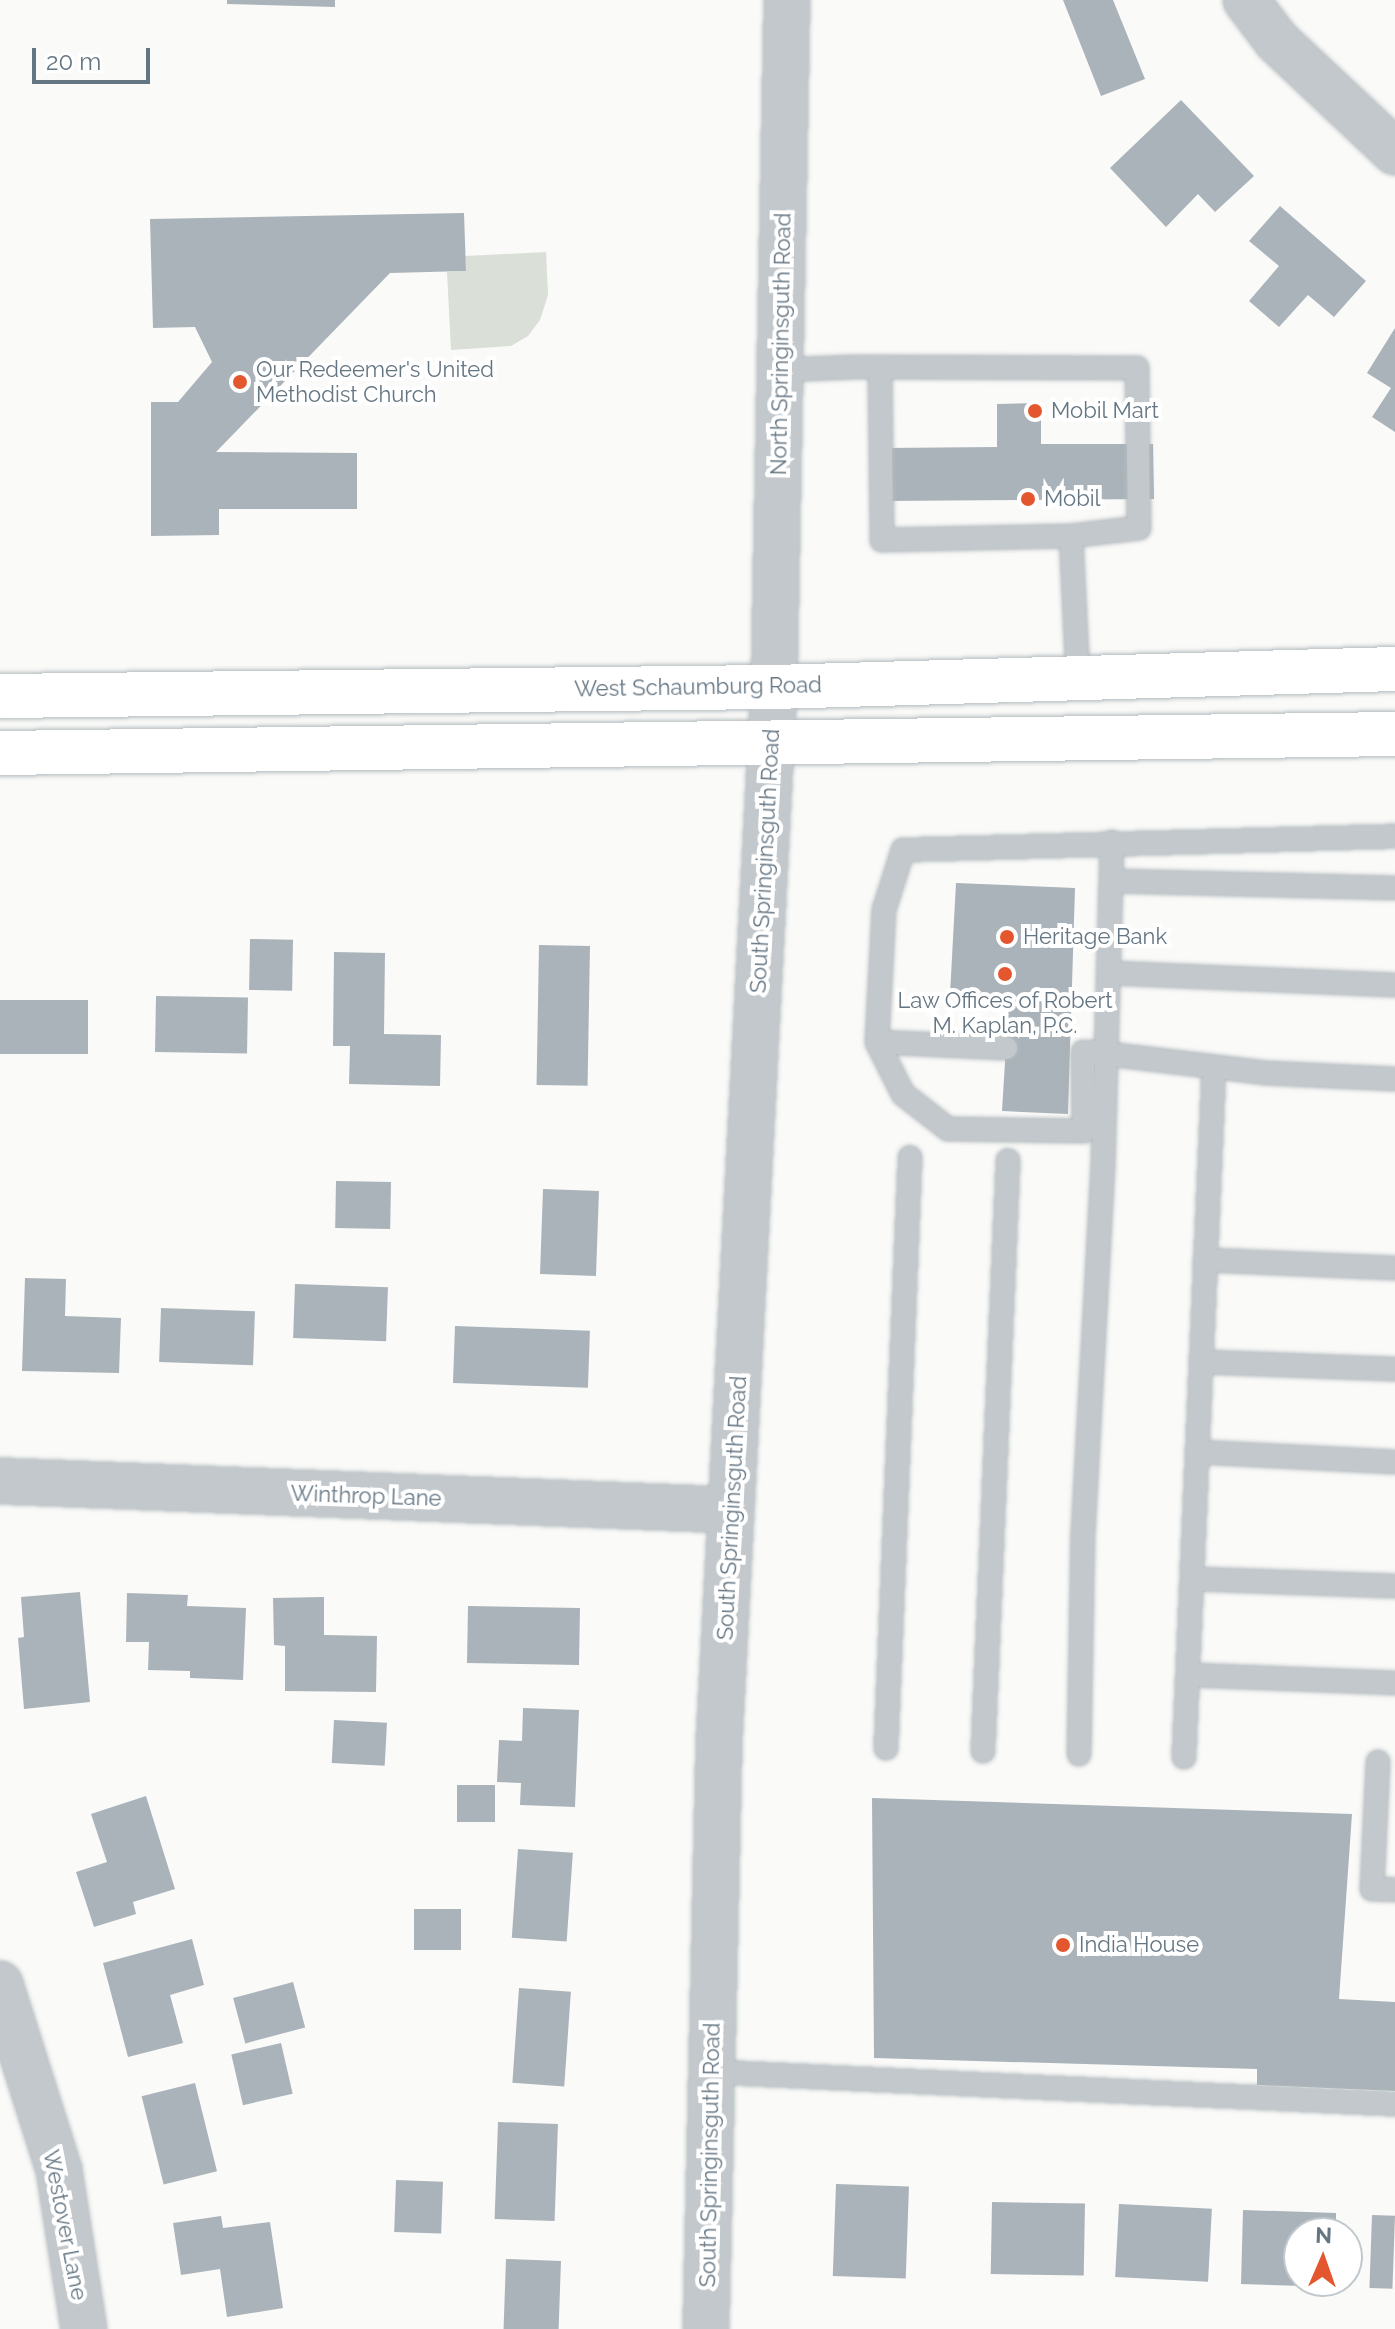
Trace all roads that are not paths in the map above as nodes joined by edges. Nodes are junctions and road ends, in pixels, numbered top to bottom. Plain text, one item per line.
1 (787, 0) edge
2 (1246, 0) edge
3 (1395, 152) edge
4 (880, 367) junction
5 (780, 370) junction
6 (1071, 536) junction
7 (1395, 669) edge
8 (1078, 677) junction
9 (774, 687) junction
10 (0, 696) edge
11 (1395, 734) edge
12 (771, 744) junction
13 (0, 753) edge
14 (1395, 836) edge
15 (1112, 842) junction
16 (1112, 881) junction
17 (1395, 888) edge
18 (1109, 973) junction
19 (1395, 985) edge
20 (877, 1042) junction
21 (1006, 1048) dead end
22 (1086, 1051) junction
23 (1214, 1067) junction
24 (1395, 1079) edge
25 (910, 1157) dead end
26 (1008, 1161) dead end
27 (1205, 1260) junction
28 (1395, 1268) edge
29 (1201, 1362) junction
30 (1395, 1369) edge
31 (1198, 1452) junction
32 (1395, 1462) edge
33 (0, 1481) edge
34 (731, 1510) junction
35 (1193, 1579) junction
36 (1395, 1586) edge
37 (1188, 1675) junction
38 (1395, 1683) edge
39 (886, 1748) dead end
40 (983, 1751) dead end
41 (1079, 1754) dead end
42 (1184, 1757) dead end
43 (1378, 1762) dead end
44 (1395, 1890) edge
45 (0, 1984) edge
46 (712, 2072) junction
47 (1395, 2104) edge
48 (84, 2329) edge
49 (706, 2329) edge

1 - 5 street, North Springinsguth Road
2 - 3 street
4 - 5 lane
4 - 6 lane
4 - 6 lane
5 - 9 street, North Springinsguth Road
6 - 8 lane
7 - 8 main road, West Schaumburg Road
8 - 9 main road, West Schaumburg Road
9 - 10 main road, West Schaumburg Road
9 - 12 street, South Springinsguth Road
11 - 12 main road
12 - 13 main road
12 - 34 street, South Springinsguth Road
14 - 15 lane
15 - 16 lane
15 - 20 lane
16 - 17 lane
16 - 18 lane
18 - 19 lane
18 - 22 lane
20 - 21 lane
20 - 22 lane
22 - 23 lane
22 - 41 lane
23 - 24 lane
23 - 27 lane
25 - 39 lane
26 - 40 lane
27 - 28 lane
27 - 29 lane
29 - 30 lane
29 - 31 lane
31 - 32 lane
31 - 35 lane
33 - 34 street, Winthrop Lane
34 - 46 street, South Springinsguth Road
35 - 36 lane
35 - 37 lane
37 - 38 lane
37 - 42 lane
43 - 44 lane
45 - 48 street, Westover Lane
46 - 47 lane
46 - 49 street, South Springinsguth Road

